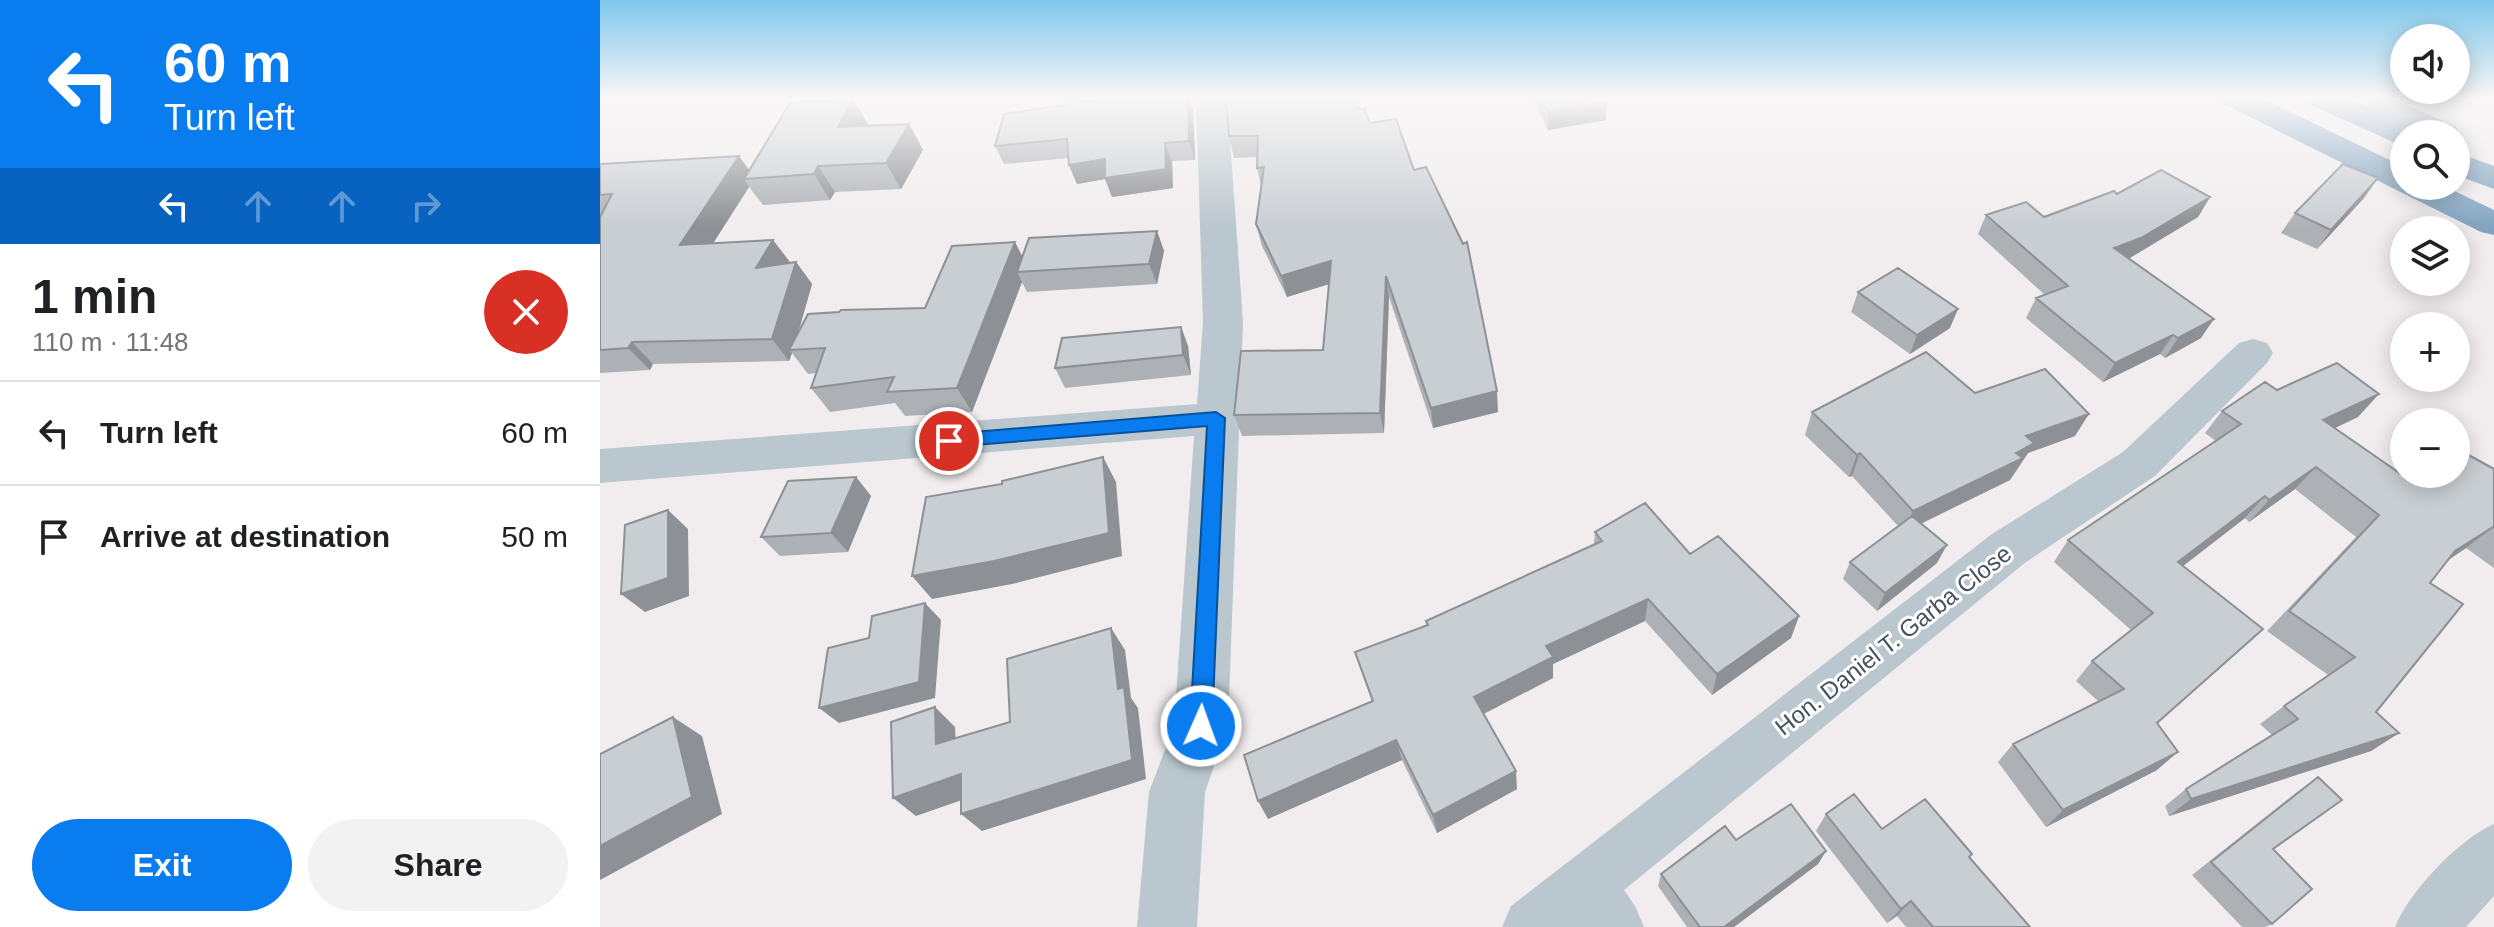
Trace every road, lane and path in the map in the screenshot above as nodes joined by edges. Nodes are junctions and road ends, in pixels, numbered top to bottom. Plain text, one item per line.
1 (1213, 140) edge
2 (2323, 140) edge
3 (2367, 140) edge
4 (2470, 146) edge
5 (2390, 151) edge
6 (2494, 157) edge
7 (2470, 168) edge
8 (2390, 173) edge
9 (2494, 179) edge
10 (2470, 190) edge
11 (2445, 200) edge
12 (2494, 201) edge
13 (2494, 224) edge
14 (2253, 353) dead end
15 (1216, 418) junction
16 (600, 466) edge
17 (2494, 853) edge
18 (1600, 907) edge
19 (1167, 927) edge
20 (1532, 927) edge
21 (2425, 927) edge

1 - 15 street
2 - 8 highway
3 - 5 highway
4 - 6 highway
7 - 9 highway
10 - 12 highway
11 - 13 highway
14 - 18 street, Hon. Daniel T. Garba Close
15 - 16 street
15 - 19 street
17 - 21 street
18 - 20 street, Hon. Daniel T. Garba Close

